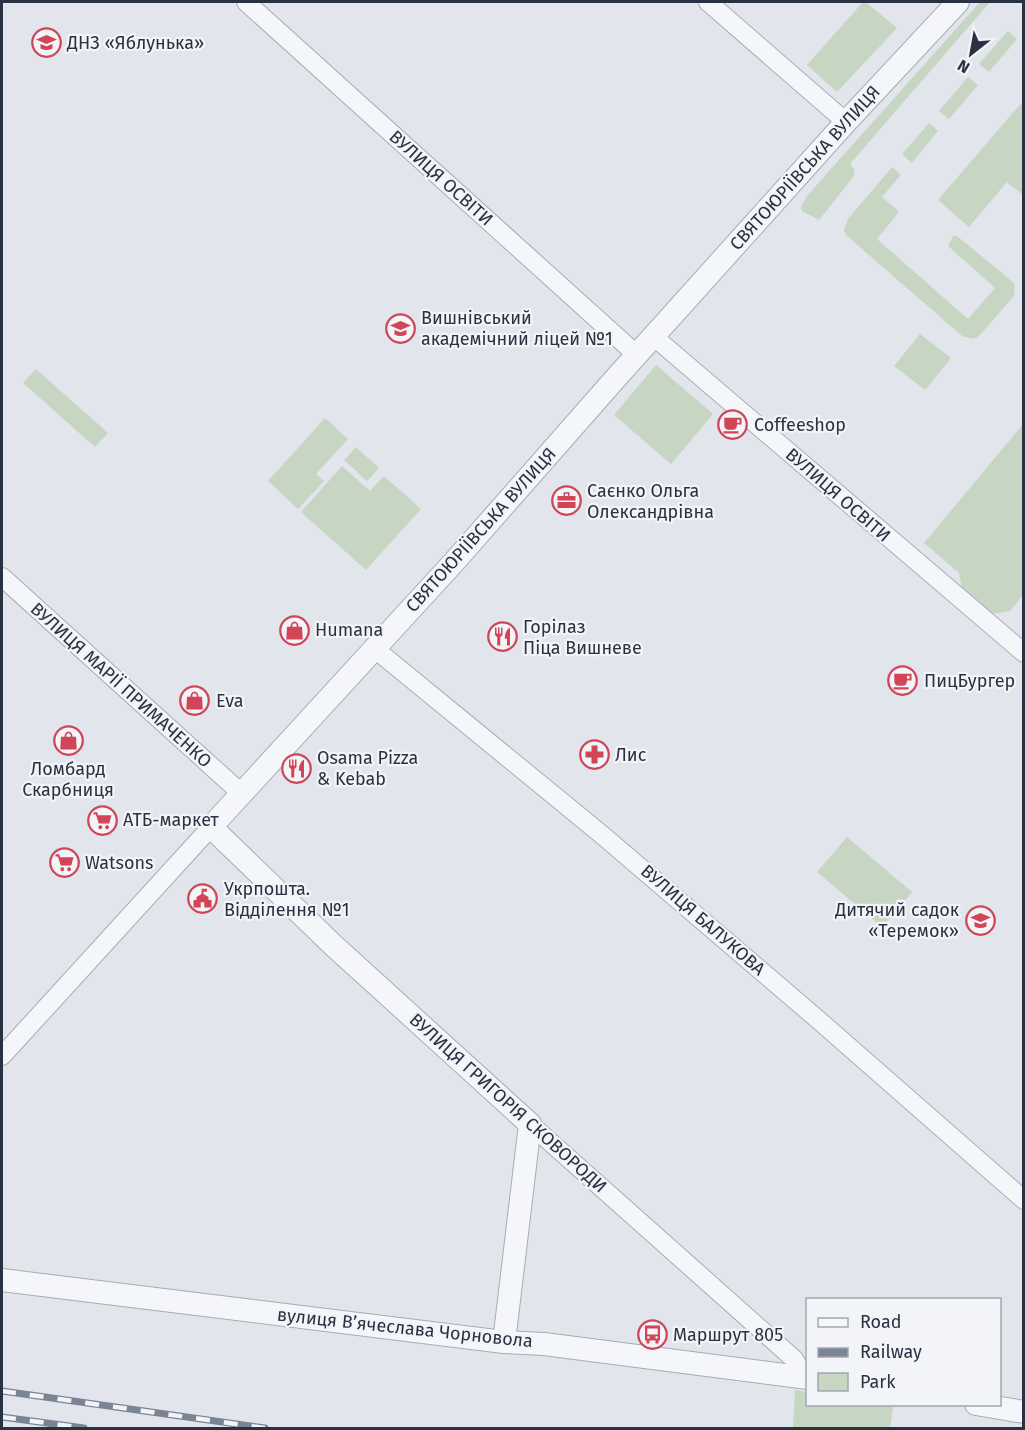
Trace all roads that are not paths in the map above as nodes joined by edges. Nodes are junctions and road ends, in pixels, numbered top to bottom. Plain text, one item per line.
1 (246, 2) edge
2 (708, 2) edge
3 (958, 2) edge
4 (846, 122) junction
5 (653, 336) junction
6 (637, 355) junction
7 (2, 577) edge
8 (375, 649) junction
9 (1023, 653) edge
10 (241, 793) junction
11 (211, 827) junction
12 (2, 1053) edge
13 (530, 1124) junction
14 (1023, 1200) edge
15 (2, 1280) edge
16 (504, 1342) junction
17 (806, 1378) edge
18 (988, 1406) edge
19 (1023, 1412) edge

1 - 6 street, ВУЛИЦЯ ОСВІТИ
2 - 4 street
3 - 4 street, СВЯТОЮРІЇВСЬКА ВУЛИЦЯ
4 - 5 street, СВЯТОЮРІЇВСЬКА ВУЛИЦЯ
5 - 6 street, СВЯТОЮРІЇВСЬКА ВУЛИЦЯ
5 - 9 street, ВУЛИЦЯ ОСВІТИ
6 - 8 street, СВЯТОЮРІЇВСЬКА ВУЛИЦЯ
7 - 10 street, ВУЛИЦЯ МАРІЇ ПРИМАЧЕНКО
8 - 10 street, СВЯТОЮРІЇВСЬКА ВУЛИЦЯ
8 - 14 street, ВУЛИЦЯ БАЛУКОВА
10 - 11 street, СВЯТОЮРІЇВСЬКА ВУЛИЦЯ
11 - 12 street, СВЯТОЮРІЇВСЬКА ВУЛИЦЯ
11 - 13 street, ВУЛИЦЯ ГРИГОРІЯ СКОВОРОДИ
13 - 16 street
13 - 17 street, ВУЛИЦЯ ГРИГОРІЯ СКОВОРОДИ
15 - 16 street, вулиця Вʼячеслава Чорновола
16 - 17 street, вулиця Вʼячеслава Чорновола
18 - 19 street

